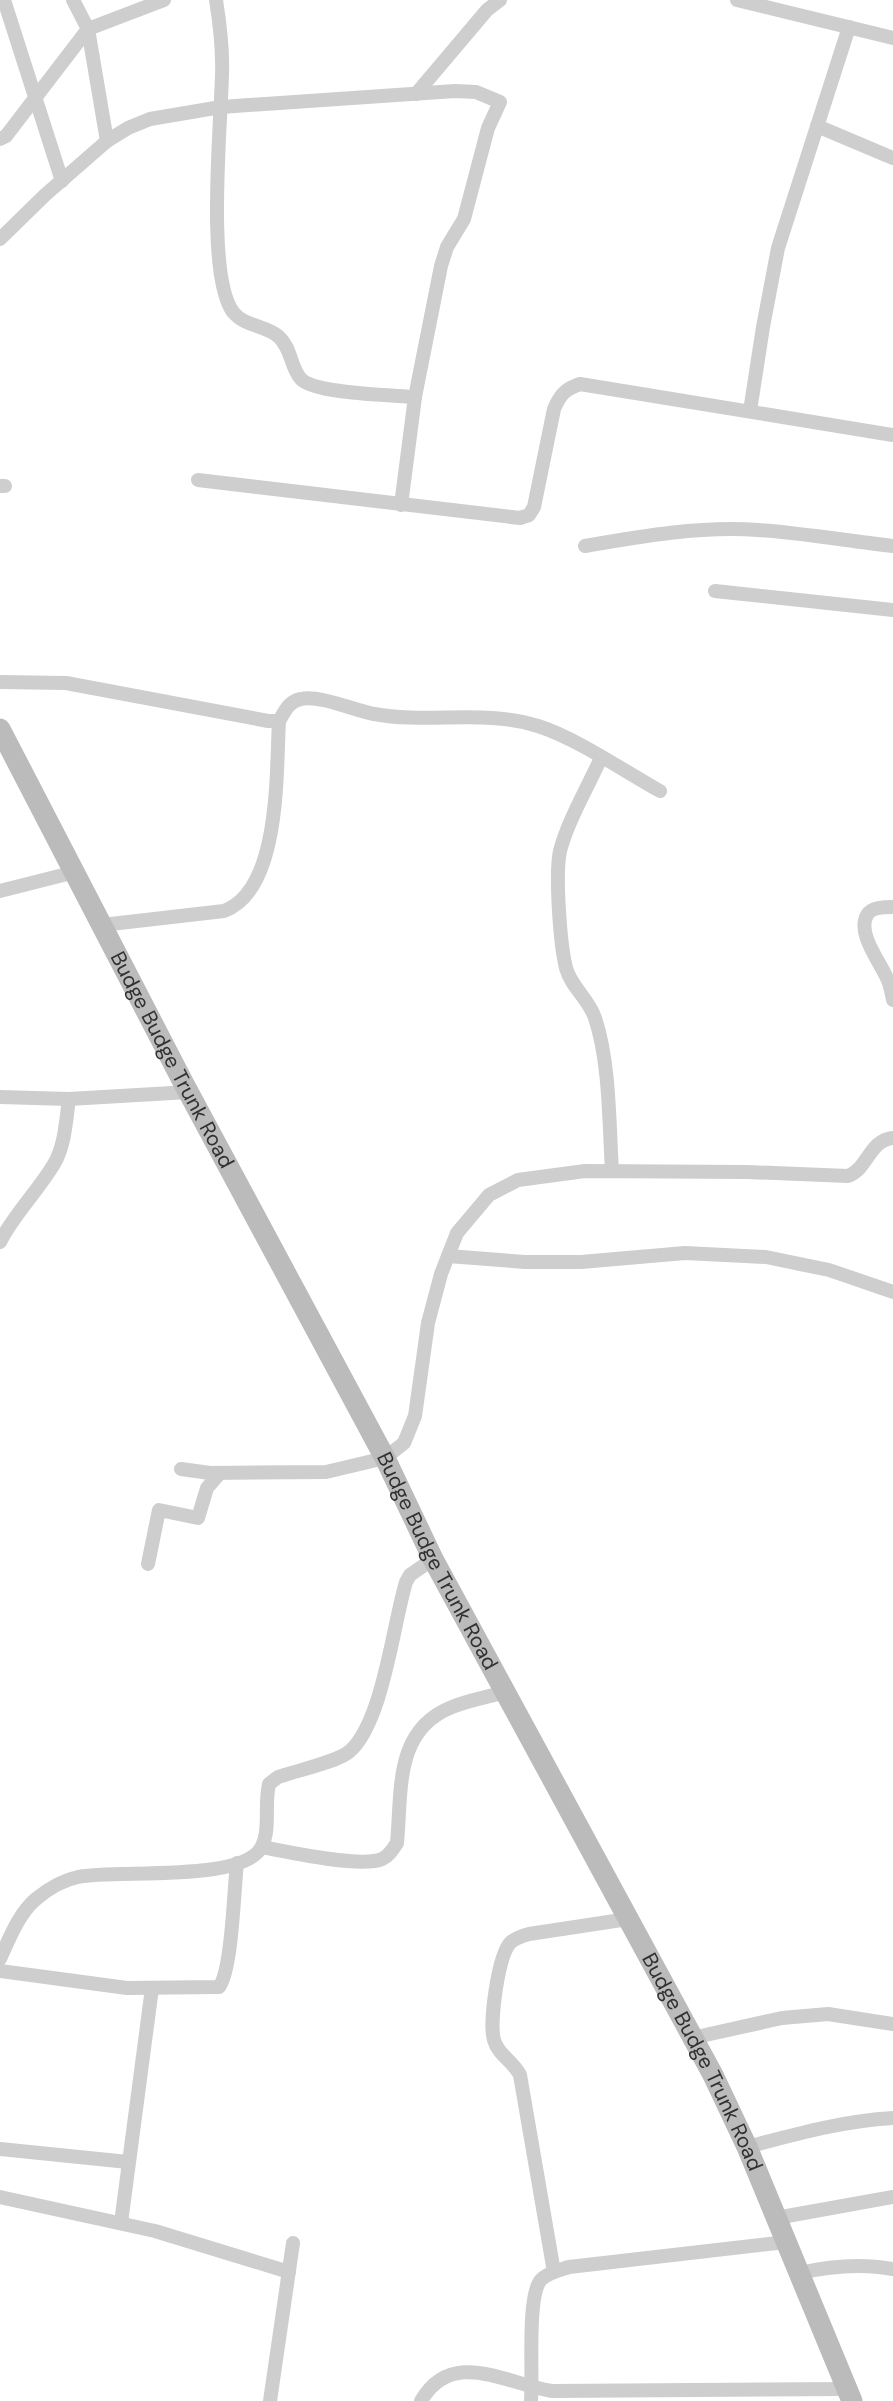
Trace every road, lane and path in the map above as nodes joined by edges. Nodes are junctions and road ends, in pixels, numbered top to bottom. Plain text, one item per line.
1 (4, 0) edge
2 (73, 0) edge
3 (164, 0) edge
4 (216, 0) edge
5 (500, 0) edge
6 (737, 0) edge
7 (849, 27) junction
8 (88, 29) junction
9 (893, 38) edge
10 (416, 94) junction
11 (35, 97) junction
12 (221, 107) junction
13 (817, 126) junction
14 (0, 139) edge
15 (107, 141) junction
16 (893, 158) edge
17 (62, 181) junction
18 (0, 239) edge
19 (415, 397) junction
20 (750, 411) junction
21 (893, 435) edge
22 (198, 481) dead end
23 (401, 505) junction
24 (585, 546) dead end
25 (893, 547) edge
26 (715, 591) dead end
27 (893, 610) edge
28 (0, 682) edge
29 (279, 721) junction
30 (0, 729) edge
31 (601, 758) junction
32 (660, 791) dead end
33 (75, 872) junction
34 (0, 891) edge
35 (893, 907) edge
36 (102, 925) junction
37 (893, 1000) edge
38 (188, 1092) junction
39 (0, 1097) edge
40 (69, 1099) junction
41 (893, 1138) edge
42 (612, 1171) junction
43 (0, 1242) edge
44 (447, 1256) junction
45 (893, 1292) edge
46 (385, 1458) junction
47 (181, 1469) dead end
48 (220, 1473) junction
49 (433, 1559) junction
50 (148, 1564) dead end
51 (505, 1692) junction
52 (262, 1847) junction
53 (237, 1863) junction
54 (628, 1919) junction
55 (0, 1959) edge
56 (0, 1971) edge
57 (152, 1988) junction
58 (893, 2024) edge
59 (692, 2038) junction
60 (893, 2118) edge
61 (747, 2147) junction
62 (0, 2149) edge
63 (128, 2162) junction
64 (0, 2197) edge
65 (893, 2197) edge
66 (776, 2218) junction
67 (121, 2223) junction
68 (786, 2242) junction
69 (293, 2243) dead end
70 (893, 2269) edge
71 (289, 2272) junction
72 (554, 2272) junction
73 (799, 2273) junction
74 (532, 2394) edge
75 (850, 2395) edge
76 (270, 2401) edge
77 (421, 2401) edge

1 - 11 street
2 - 8 street
3 - 8 street
4 - 12 street
5 - 10 street
6 - 7 street
7 - 9 street
7 - 13 street
8 - 11 street
8 - 15 street
10 - 12 street
10 - 19 street
11 - 14 street
11 - 17 street
12 - 15 street
12 - 19 street
13 - 16 street
13 - 20 street
15 - 17 street
17 - 18 street
19 - 23 street
20 - 21 street
20 - 23 street
22 - 23 street
24 - 25 street
26 - 27 street
28 - 29 street
29 - 31 street
29 - 36 street
30 - 33 main road, Budge Budge Trunk Road
31 - 32 street
31 - 42 street
33 - 34 street
33 - 36 main road, Budge Budge Trunk Road
35 - 37 street
36 - 38 main road, Budge Budge Trunk Road
38 - 40 street
38 - 46 main road, Budge Budge Trunk Road
39 - 40 street
40 - 43 street
41 - 42 street
42 - 44 street
44 - 45 street
44 - 46 street
46 - 48 street
46 - 49 main road, Budge Budge Trunk Road
47 - 48 street
48 - 50 street
49 - 51 main road, Budge Budge Trunk Road
49 - 52 street
51 - 52 street
51 - 54 main road, Budge Budge Trunk Road
52 - 53 street
53 - 55 street
53 - 57 street
54 - 59 main road, Budge Budge Trunk Road
54 - 72 street
56 - 57 street
57 - 63 street
58 - 59 street
59 - 61 main road, Budge Budge Trunk Road
60 - 61 street
61 - 66 main road, Budge Budge Trunk Road
62 - 63 street
63 - 67 street
64 - 67 street
65 - 66 street
66 - 68 main road, Budge Budge Trunk Road
67 - 71 street
68 - 72 street
68 - 73 main road, Budge Budge Trunk Road
69 - 71 street
70 - 73 street
71 - 76 street
72 - 74 street
73 - 75 main road, Budge Budge Trunk Road
74 - 75 street
74 - 77 street

